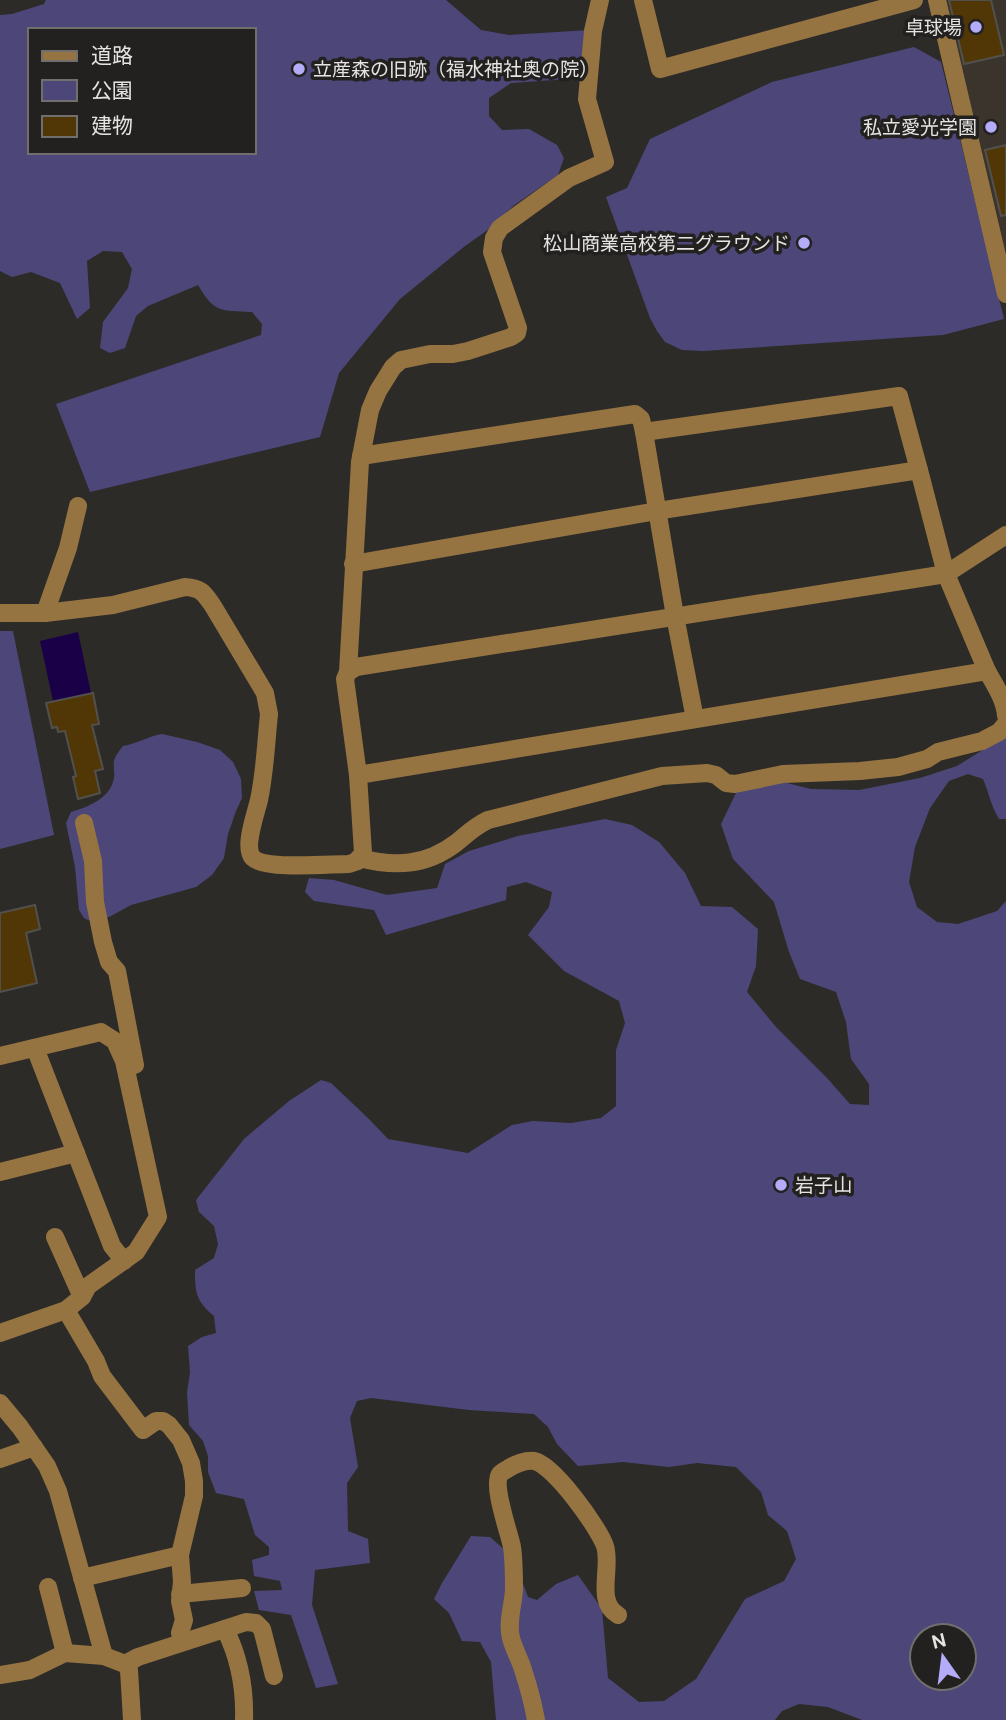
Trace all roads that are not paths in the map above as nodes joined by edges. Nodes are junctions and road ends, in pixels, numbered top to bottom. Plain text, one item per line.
1 (600, 0) edge
2 (643, 0) edge
3 (914, 0) edge
4 (937, 0) edge
5 (1006, 294) edge
6 (644, 432) junction
7 (361, 456) junction
8 (919, 470) junction
9 (78, 506) dead end
10 (657, 511) junction
11 (1006, 535) edge
12 (353, 564) junction
13 (946, 574) junction
14 (45, 612) junction
15 (0, 613) edge
16 (675, 616) junction
17 (987, 671) junction
18 (348, 672) junction
19 (1006, 716) edge
20 (695, 719) junction
21 (1006, 724) edge
22 (358, 775) junction
23 (84, 823) dead end
24 (359, 858) junction
25 (34, 1048) junction
26 (0, 1056) edge
27 (131, 1094) junction
28 (76, 1153) junction
29 (0, 1172) edge
30 (55, 1237) dead end
31 (124, 1261) junction
32 (82, 1297) junction
33 (66, 1310) junction
34 (0, 1333) edge
35 (0, 1403) edge
36 (34, 1447) junction
37 (0, 1459) edge
38 (180, 1555) junction
39 (82, 1578) junction
40 (47, 1587) dead end
41 (242, 1588) dead end
42 (180, 1594) junction
43 (618, 1615) dead end
44 (225, 1629) junction
45 (182, 1642) junction
46 (65, 1653) junction
47 (104, 1656) junction
48 (125, 1664) junction
49 (0, 1675) edge
50 (274, 1676) dead end
51 (132, 1720) edge
52 (244, 1720) edge
53 (536, 1720) edge

1 - 7 street
2 - 3 street
4 - 5 street
6 - 7 street
6 - 8 street
6 - 10 street
7 - 12 street
8 - 10 street
8 - 13 street
9 - 14 street
10 - 12 street
10 - 16 street
11 - 13 street
12 - 18 street
13 - 16 street
13 - 17 street
14 - 15 street
14 - 24 street
16 - 18 street
16 - 20 street
17 - 19 street
17 - 20 street
18 - 22 street
20 - 22 street
21 - 24 street
22 - 24 street
23 - 27 street
25 - 26 street
25 - 27 street
25 - 28 street
27 - 31 street
28 - 29 street
28 - 31 street
30 - 32 street
31 - 32 street
32 - 33 street
33 - 34 street
33 - 38 street
35 - 36 street
36 - 37 street
36 - 39 street
38 - 39 street
38 - 42 street
39 - 47 street
40 - 46 street
41 - 42 street
42 - 45 street
43 - 53 street
44 - 45 street
44 - 50 street
44 - 52 street
45 - 48 street
46 - 47 street
46 - 49 street
47 - 48 street
48 - 51 street

